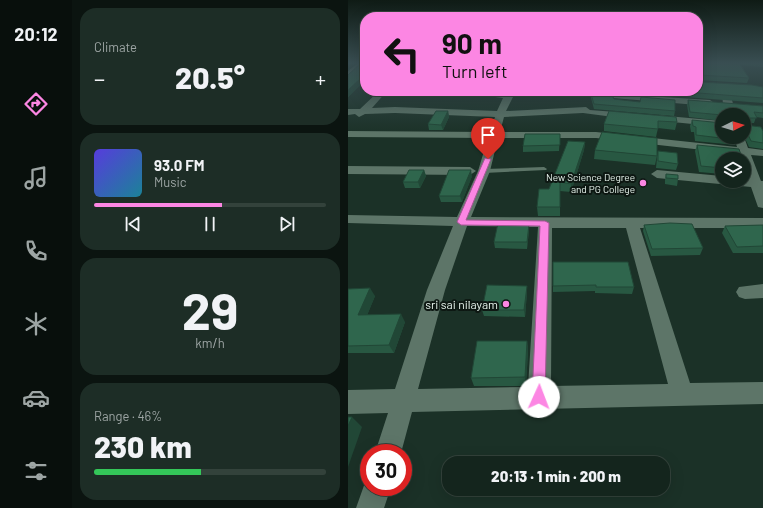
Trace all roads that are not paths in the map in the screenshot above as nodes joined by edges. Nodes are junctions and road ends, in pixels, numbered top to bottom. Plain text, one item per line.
1 (725, 87) edge
2 (379, 96) edge
3 (509, 96) edge
4 (588, 96) edge
5 (635, 96) edge
6 (730, 104) junction
7 (730, 108) edge
8 (586, 111) junction
9 (348, 112) edge
10 (362, 112) junction
11 (500, 114) junction
12 (353, 121) dead end
13 (715, 123) edge
14 (348, 134) edge
15 (596, 135) junction
16 (495, 136) junction
17 (742, 144) edge
18 (744, 151) junction
19 (763, 153) edge
20 (544, 169) dead end
21 (348, 170) edge
22 (484, 171) junction
23 (657, 174) dead end
24 (715, 179) edge
25 (759, 184) edge
26 (763, 204) edge
27 (348, 219) edge
28 (461, 222) junction
29 (545, 223) junction
30 (763, 223) edge
31 (632, 224) junction
32 (763, 291) edge
33 (745, 292) dead end
34 (682, 394) junction
35 (763, 394) edge
36 (539, 397) junction
37 (405, 400) junction
38 (348, 402) edge
39 (391, 444) edge
40 (374, 496) edge
41 (370, 508) edge

1 - 6 street
2 - 10 street
3 - 11 street
4 - 8 street
5 - 6 street
6 - 7 street
8 - 11 street
8 - 13 street
8 - 15 street
9 - 10 street
10 - 11 street
10 - 12 street
11 - 16 street
14 - 16 street
15 - 16 street
15 - 18 street
16 - 22 street
17 - 18 street
18 - 19 street
18 - 25 street
20 - 22 lane
21 - 22 street
22 - 28 street
23 - 24 street
25 - 26 street
27 - 28 street
28 - 29 street
28 - 37 street
29 - 31 street
29 - 36 street
30 - 31 street
31 - 34 street
32 - 33 street
34 - 35 street
34 - 36 street
36 - 37 street
37 - 38 street
37 - 39 street
40 - 41 street

